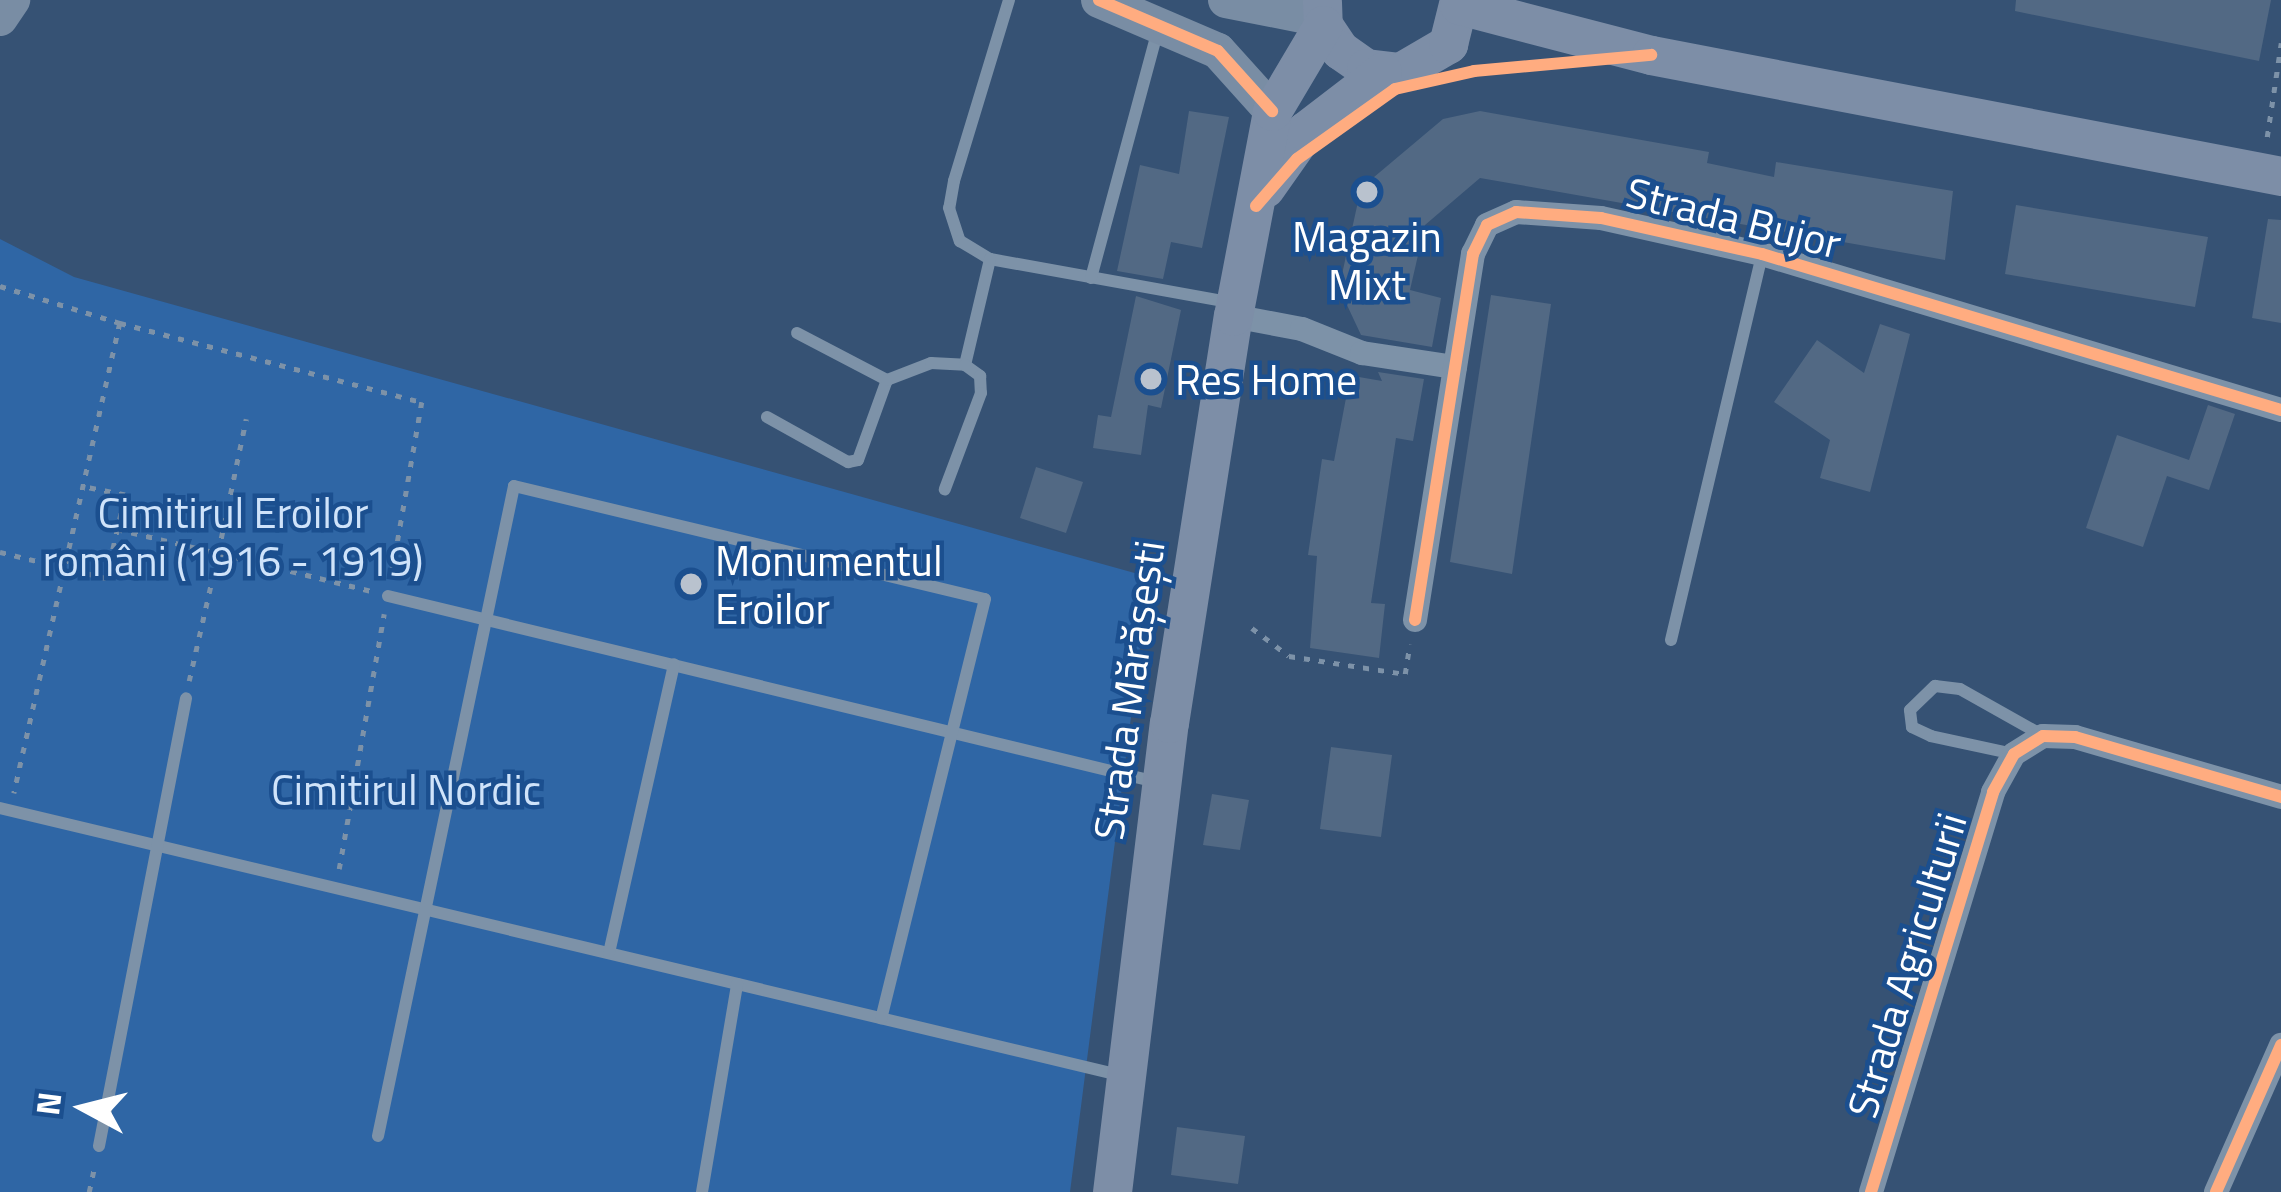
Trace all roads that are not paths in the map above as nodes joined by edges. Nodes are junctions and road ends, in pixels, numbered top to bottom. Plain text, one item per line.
1 (12, 0) edge
2 (1009, 0) edge
3 (1100, 0) edge
4 (1226, 0) edge
5 (1459, 3) edge
6 (1322, 15) edge
7 (0, 18) edge
8 (1160, 24) junction
9 (1382, 72) junction
10 (1272, 111) junction
11 (2271, 174) edge
12 (1256, 203) junction
13 (1762, 254) junction
14 (990, 260) junction
15 (1091, 278) junction
16 (1234, 310) junction
17 (797, 333) dead end
18 (964, 365) junction
19 (1455, 368) junction
20 (887, 380) junction
21 (2281, 410) edge
22 (767, 417) dead end
23 (945, 489) dead end
24 (388, 596) road end
25 (488, 617) junction
26 (1414, 620) road end
27 (1671, 640) dead end
28 (674, 664) junction
29 (186, 698) road end
30 (952, 733) junction
31 (2043, 736) junction
32 (2014, 754) junction
33 (1162, 783) junction
34 (2281, 797) edge
35 (5, 809) edge
36 (157, 845) junction
37 (428, 910) junction
38 (609, 953) junction
39 (737, 984) junction
40 (880, 1018) junction
41 (2281, 1045) edge
42 (1124, 1076) junction
43 (378, 1136) dead end
44 (99, 1146) road end
45 (702, 1192) edge
46 (1112, 1192) edge
47 (1871, 1192) edge
48 (2216, 1192) edge

1 - 7 street
2 - 14 lane
3 - 8 street
4 - 6 street
5 - 9 main road, Strada Mărășești
5 - 11 main road
6 - 9 main road
6 - 10 main road, Strada Mărășești
8 - 10 street
8 - 15 lane
9 - 12 main road, Strada Mărășești
10 - 12 main road, Strada Mărășești
12 - 16 main road, Strada Mărășești
13 - 19 street, Strada Bujor
13 - 21 street, Strada Bujor
13 - 27 lane
14 - 15 lane
14 - 18 lane
15 - 16 lane
16 - 19 street
16 - 33 main road, Strada Mărășești
17 - 20 lane
18 - 20 lane
18 - 23 lane
19 - 26 street, Strada Bujor
20 - 22 lane
24 - 25 lane
25 - 28 lane
25 - 30 lane
25 - 37 lane
28 - 30 lane
28 - 38 lane
29 - 36 lane
30 - 33 lane
30 - 40 lane
31 - 32 street
31 - 32 lane
31 - 34 street
32 - 47 street, Strada Agriculturii
33 - 42 main road, Strada Mărășești
35 - 36 lane
36 - 37 lane
36 - 44 lane
37 - 38 lane
37 - 43 lane
38 - 39 lane
39 - 40 lane
39 - 45 lane
40 - 42 lane
41 - 48 street
42 - 46 main road, Strada Mărășești

